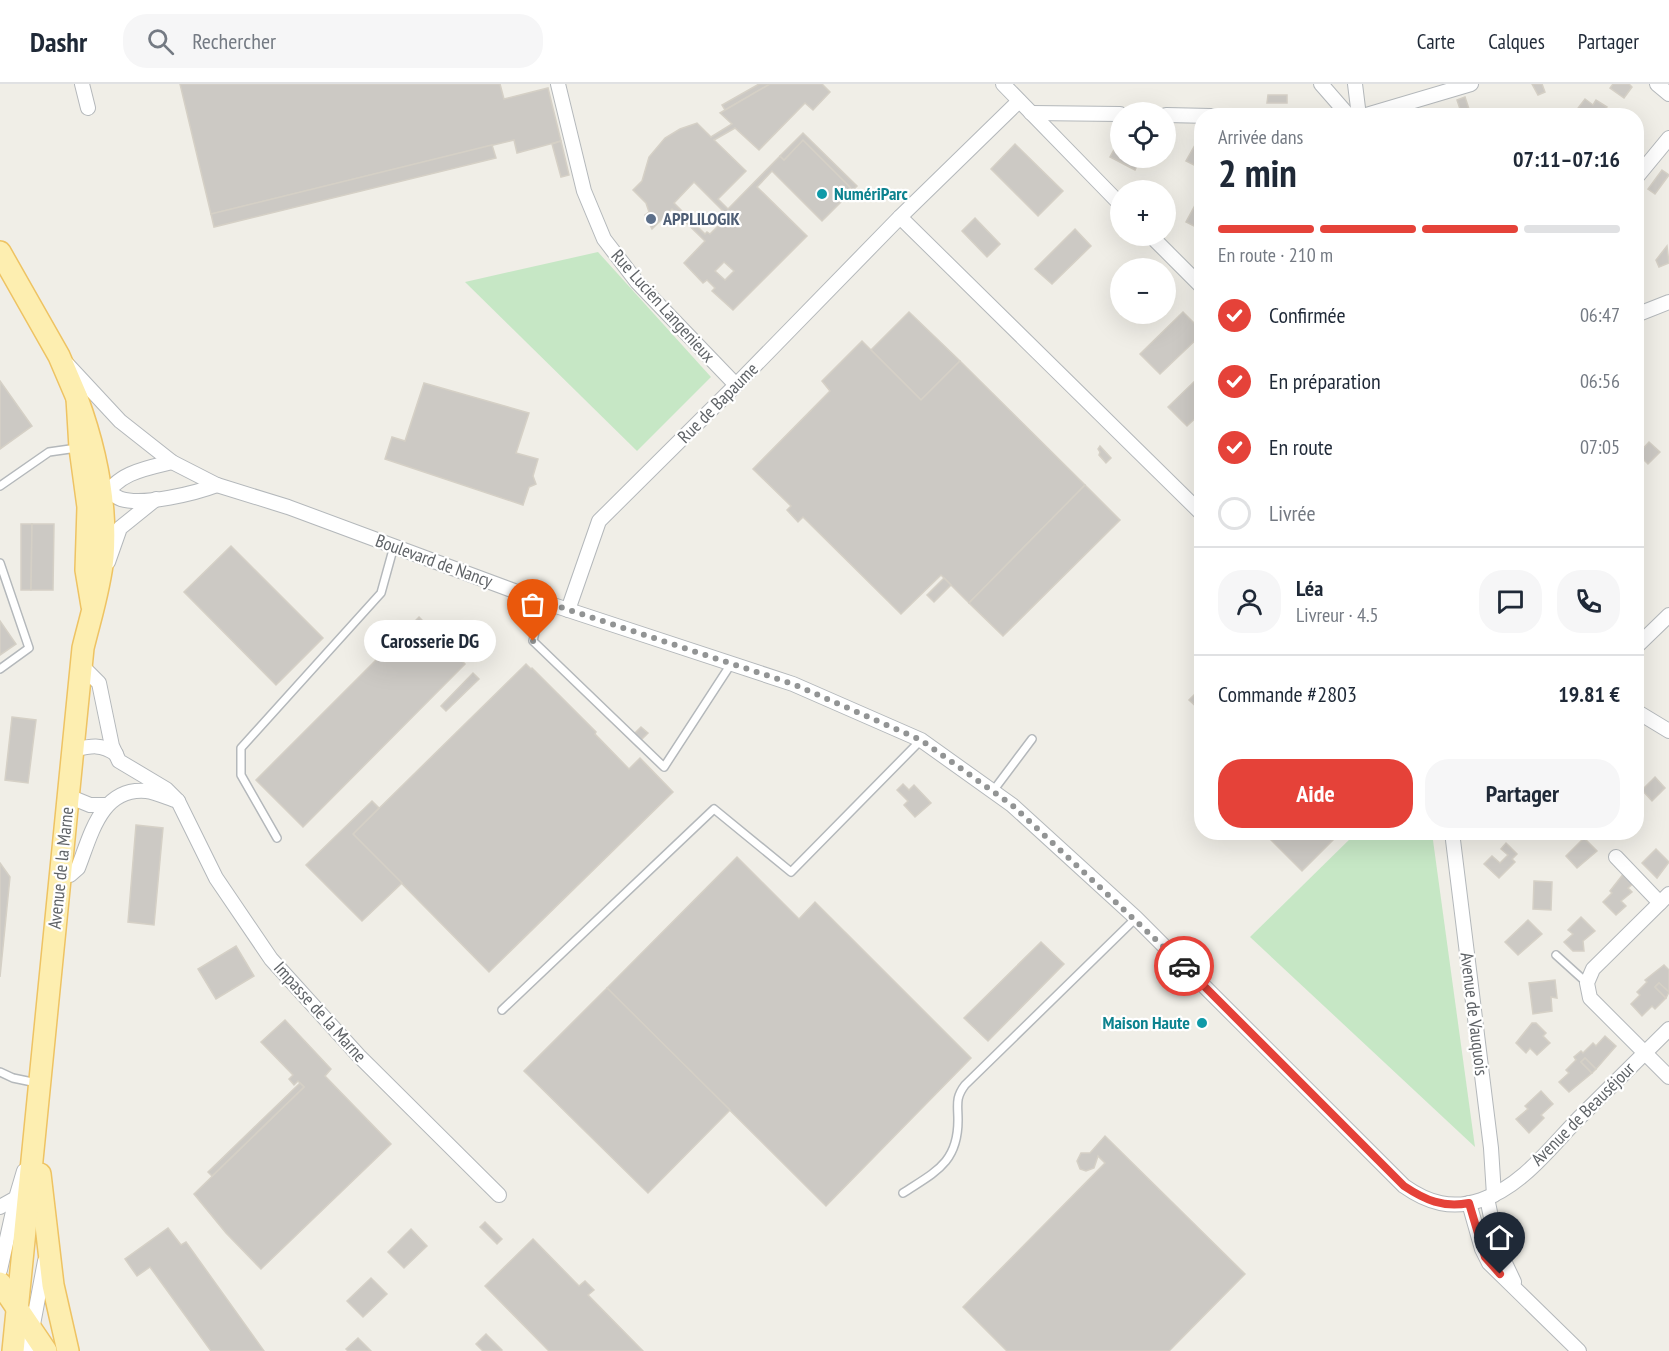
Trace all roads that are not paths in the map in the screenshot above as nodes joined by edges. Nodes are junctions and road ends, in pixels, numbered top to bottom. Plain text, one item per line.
1 (82, 84) edge
2 (558, 84) edge
3 (1003, 84) edge
4 (1321, 84) edge
5 (1355, 84) edge
6 (1471, 84) edge
7 (1657, 84) edge
8 (1669, 94) edge
9 (1019, 101) junction
10 (88, 108) dead end
11 (1342, 108) edge
12 (1360, 108) edge
13 (1388, 108) edge
14 (1031, 113) junction
15 (1110, 114) edge
16 (1176, 115) edge
17 (1194, 116) edge
18 (1669, 138) edge
19 (1644, 168) edge
20 (1110, 194) edge
21 (900, 217) junction
22 (1161, 246) edge
23 (0, 252) edge
24 (1194, 279) edge
25 (1669, 302) edge
26 (1644, 312) edge
27 (59, 356) junction
28 (736, 385) junction
29 (77, 398) junction
30 (80, 448) junction
31 (172, 462) junction
32 (217, 485) junction
33 (0, 486) edge
34 (98, 487) junction
35 (156, 499) junction
36 (1194, 506) edge
37 (87, 534) junction
38 (394, 546) junction
39 (0, 563) edge
40 (551, 604) junction
41 (93, 606) junction
42 (568, 610) junction
43 (1669, 615) edge
44 (1644, 639) edge
45 (730, 664) junction
46 (81, 665) junction
47 (0, 669) edge
48 (1644, 716) edge
49 (1669, 731) edge
50 (1032, 739) dead end
51 (921, 740) junction
52 (73, 750) junction
53 (116, 754) junction
54 (993, 791) junction
55 (68, 796) junction
56 (178, 801) junction
57 (105, 805) junction
58 (277, 838) dead end
59 (1453, 840) edge
60 (1616, 857) dead end
61 (60, 875) junction
62 (1664, 898) edge
63 (1136, 918) junction
64 (1556, 955) dead end
65 (1587, 983) junction
66 (502, 1010) dead end
67 (1669, 1029) edge
68 (1644, 1053) junction
69 (0, 1072) edge
70 (1669, 1077) edge
71 (40, 1083) junction
72 (35, 1131) junction
73 (903, 1193) dead end
74 (499, 1195) dead end
75 (1490, 1197) junction
76 (16, 1198) junction
77 (1469, 1203) junction
78 (0, 1207) edge
79 (48, 1247) junction
80 (0, 1270) edge
81 (0, 1283) edge
82 (1520, 1292) junction
83 (17, 1307) junction
84 (0, 1337) edge
85 (30, 1341) edge
86 (11, 1351) edge
87 (46, 1351) edge
88 (68, 1351) edge
89 (1579, 1351) edge

1 - 10 street
2 - 28 street, Rue Lucien Langenieux
3 - 9 street
4 - 11 street
5 - 12 street
6 - 13 street
7 - 8 street
9 - 14 street
9 - 21 street, Rue de Bapaume
14 - 15 street
14 - 20 street
16 - 17 street
18 - 19 street
21 - 28 street, Rue de Bapaume
21 - 36 street
22 - 24 street
23 - 27 main road, Avenue de la Marne
25 - 26 street
27 - 29 main road, Avenue de la Marne
27 - 31 street, Boulevard de Nancy
28 - 42 street, Rue de Bapaume
29 - 30 main road, Avenue de la Marne
29 - 34 main road, Avenue de la Marne
30 - 33 lane
30 - 34 main road, Avenue de la Marne
31 - 32 street, Boulevard de Nancy
31 - 34 street
32 - 35 street
32 - 38 street, Boulevard de Nancy
34 - 35 street
34 - 37 street
34 - 37 main road, Avenue de la Marne
34 - 41 main road, Avenue de la Marne
35 - 41 street
37 - 41 main road, Avenue de la Marne
38 - 40 street, Boulevard de Nancy
38 - 58 lane
39 - 47 lane
40 - 42 street, Boulevard de Nancy
40 - 45 lane
41 - 46 main road, Avenue de la Marne
42 - 45 street, Boulevard de Nancy
43 - 44 street
45 - 51 street, Boulevard de Nancy
46 - 52 main road, Avenue de la Marne
46 - 53 street
48 - 49 street
50 - 54 lane
51 - 54 street, Boulevard de Nancy
51 - 66 lane
52 - 53 street, Impasse de la Marne
52 - 55 main road, Avenue de la Marne
53 - 56 street, Impasse de la Marne
54 - 63 street, Boulevard de Nancy
55 - 57 street
55 - 61 main road, Avenue de la Marne
56 - 57 street
56 - 74 street, Impasse de la Marne
57 - 61 street
59 - 75 street, Avenue de Vauquois
60 - 62 street
61 - 71 main road, Avenue de la Marne
62 - 65 street
63 - 73 lane
63 - 77 street, Boulevard de Nancy
64 - 65 lane
65 - 68 street
67 - 68 street, Avenue de Beauséjour
68 - 70 street
68 - 75 street, Avenue de Beauséjour
69 - 71 lane
71 - 72 main road, Avenue de la Marne
72 - 76 street, Avenue de la Marne
72 - 79 main road
72 - 83 main road, Avenue de la Marne
75 - 77 street, Boulevard de Nancy
75 - 82 street, Avenue de Vauquois
76 - 78 street
76 - 80 street, Avenue de la Marne
77 - 82 street
79 - 85 street
79 - 88 main road
81 - 83 main road
82 - 89 street
83 - 85 main road
83 - 86 main road, Avenue de la Marne
84 - 86 main road
85 - 87 main road

